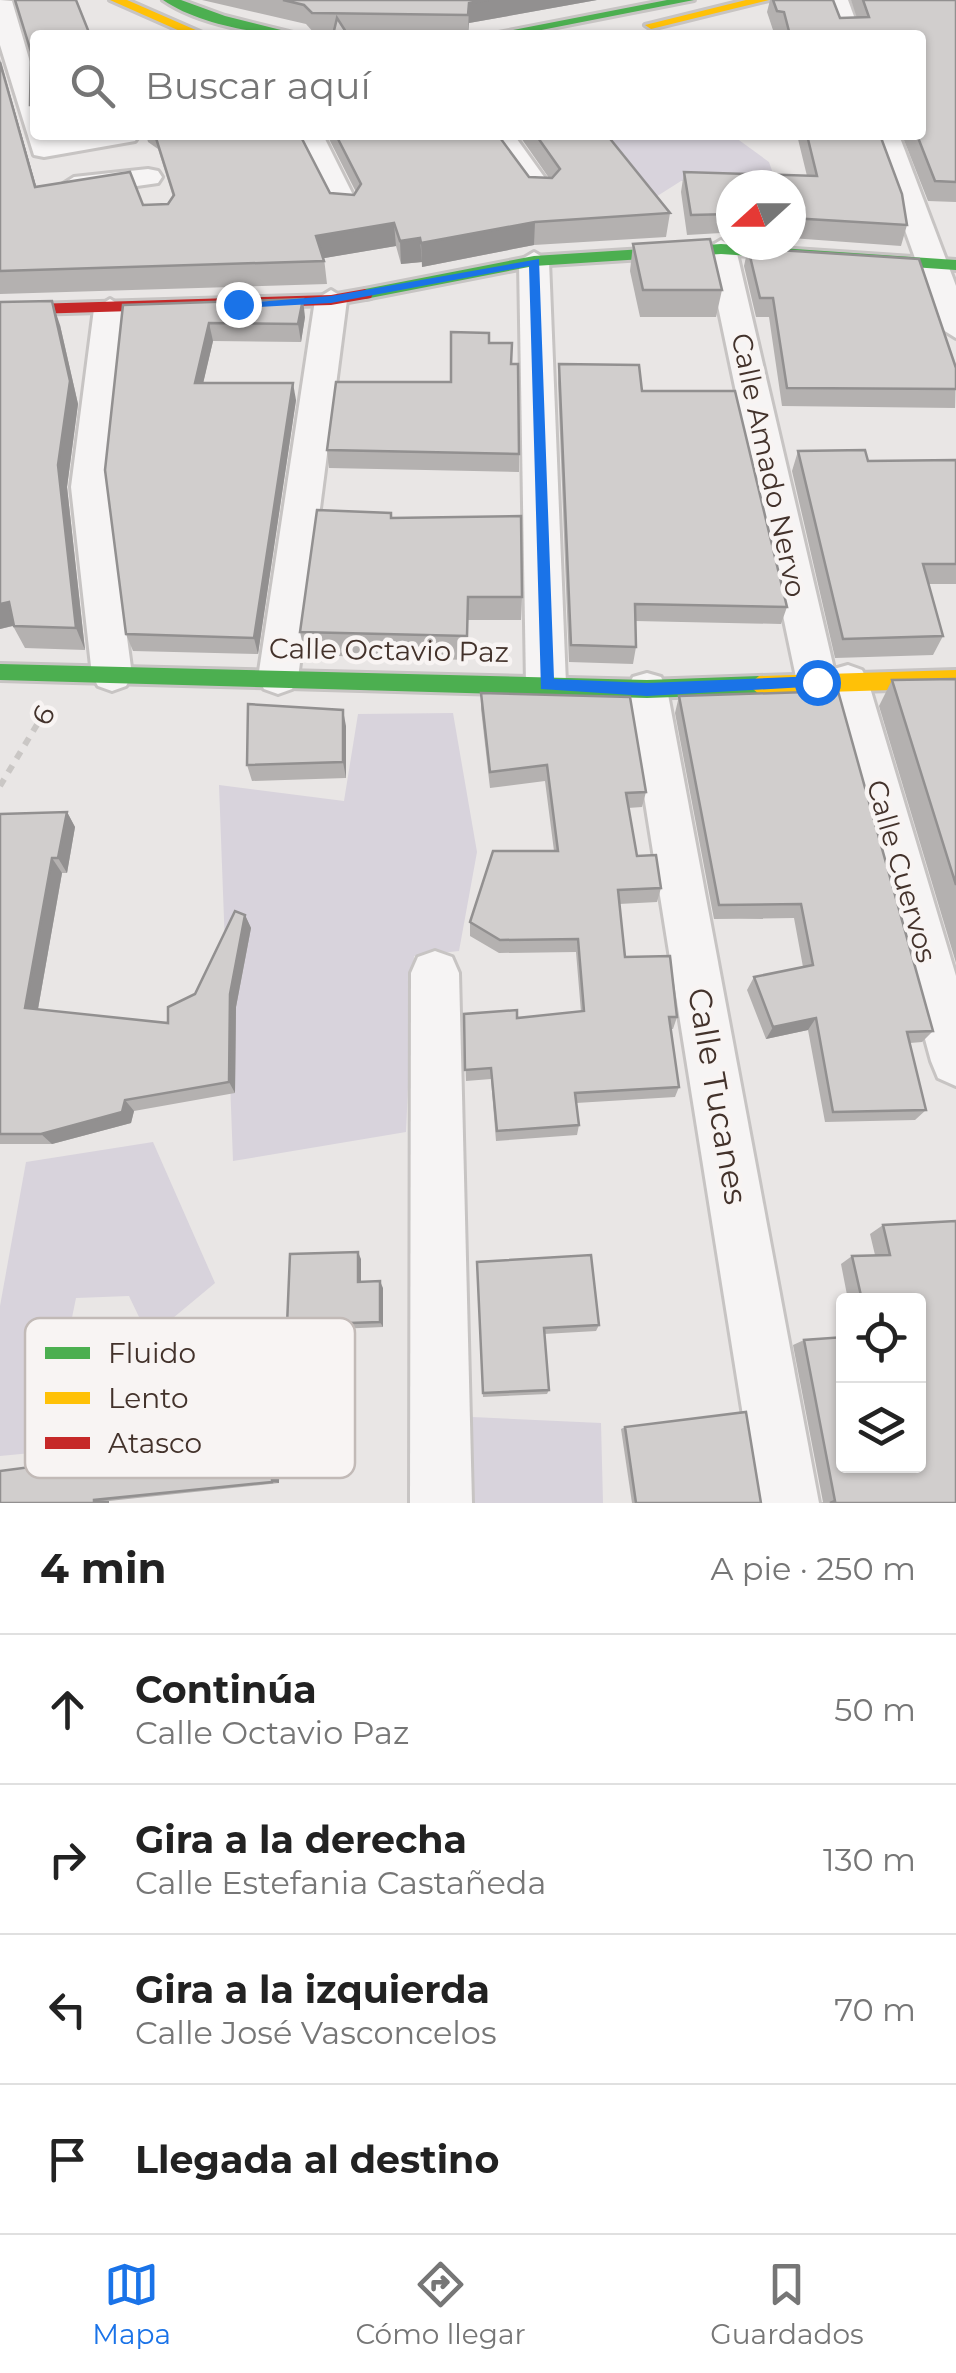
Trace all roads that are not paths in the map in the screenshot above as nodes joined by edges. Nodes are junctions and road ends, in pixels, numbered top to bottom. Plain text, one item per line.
1 (0, 0) edge
2 (116, 0) edge
3 (170, 0) edge
4 (763, 0) edge
5 (836, 0) edge
6 (696, 4) edge
7 (188, 30) edge
8 (270, 30) edge
9 (530, 30) edge
10 (619, 30) edge
11 (847, 30) edge
12 (30, 102) edge
13 (41, 140) edge
14 (137, 140) edge
15 (311, 140) edge
16 (504, 140) edge
17 (887, 140) edge
18 (148, 177) junction
19 (541, 192) edge
20 (156, 205) edge
21 (346, 210) edge
22 (716, 249) edge
23 (806, 255) edge
24 (725, 260) edge
25 (534, 261) junction
26 (944, 264) edge
27 (331, 300) junction
28 (110, 309) junction
29 (0, 310) edge
30 (956, 328) edge
31 (0, 672) edge
32 (112, 674) junction
33 (278, 678) junction
34 (956, 679) edge
35 (833, 682) junction
36 (546, 684) junction
37 (647, 690) junction
38 (436, 973) dead end
39 (956, 1062) edge
40 (441, 1503) edge
41 (788, 1503) edge

1 - 12 street
2 - 7 street
3 - 8 street
4 - 6 street
5 - 11 street
6 - 9 street
6 - 10 street
13 - 18 street
14 - 18 street
15 - 21 street
16 - 19 street
17 - 26 street
18 - 20 street
22 - 25 street
23 - 26 street
24 - 35 street, Calle Amado Nervo
25 - 27 street
25 - 36 street
26 - 30 street
27 - 28 street
27 - 33 street
28 - 29 street
28 - 32 street
31 - 32 street, Calle Octavio Paz
32 - 33 street, Calle Octavio Paz
33 - 36 street, Calle Octavio Paz
34 - 35 street, Calle Octavio Paz
35 - 37 street, Calle Octavio Paz
35 - 39 street, Calle Cuervos
36 - 37 street, Calle Octavio Paz
37 - 41 street, Calle Tucanes
38 - 40 street

